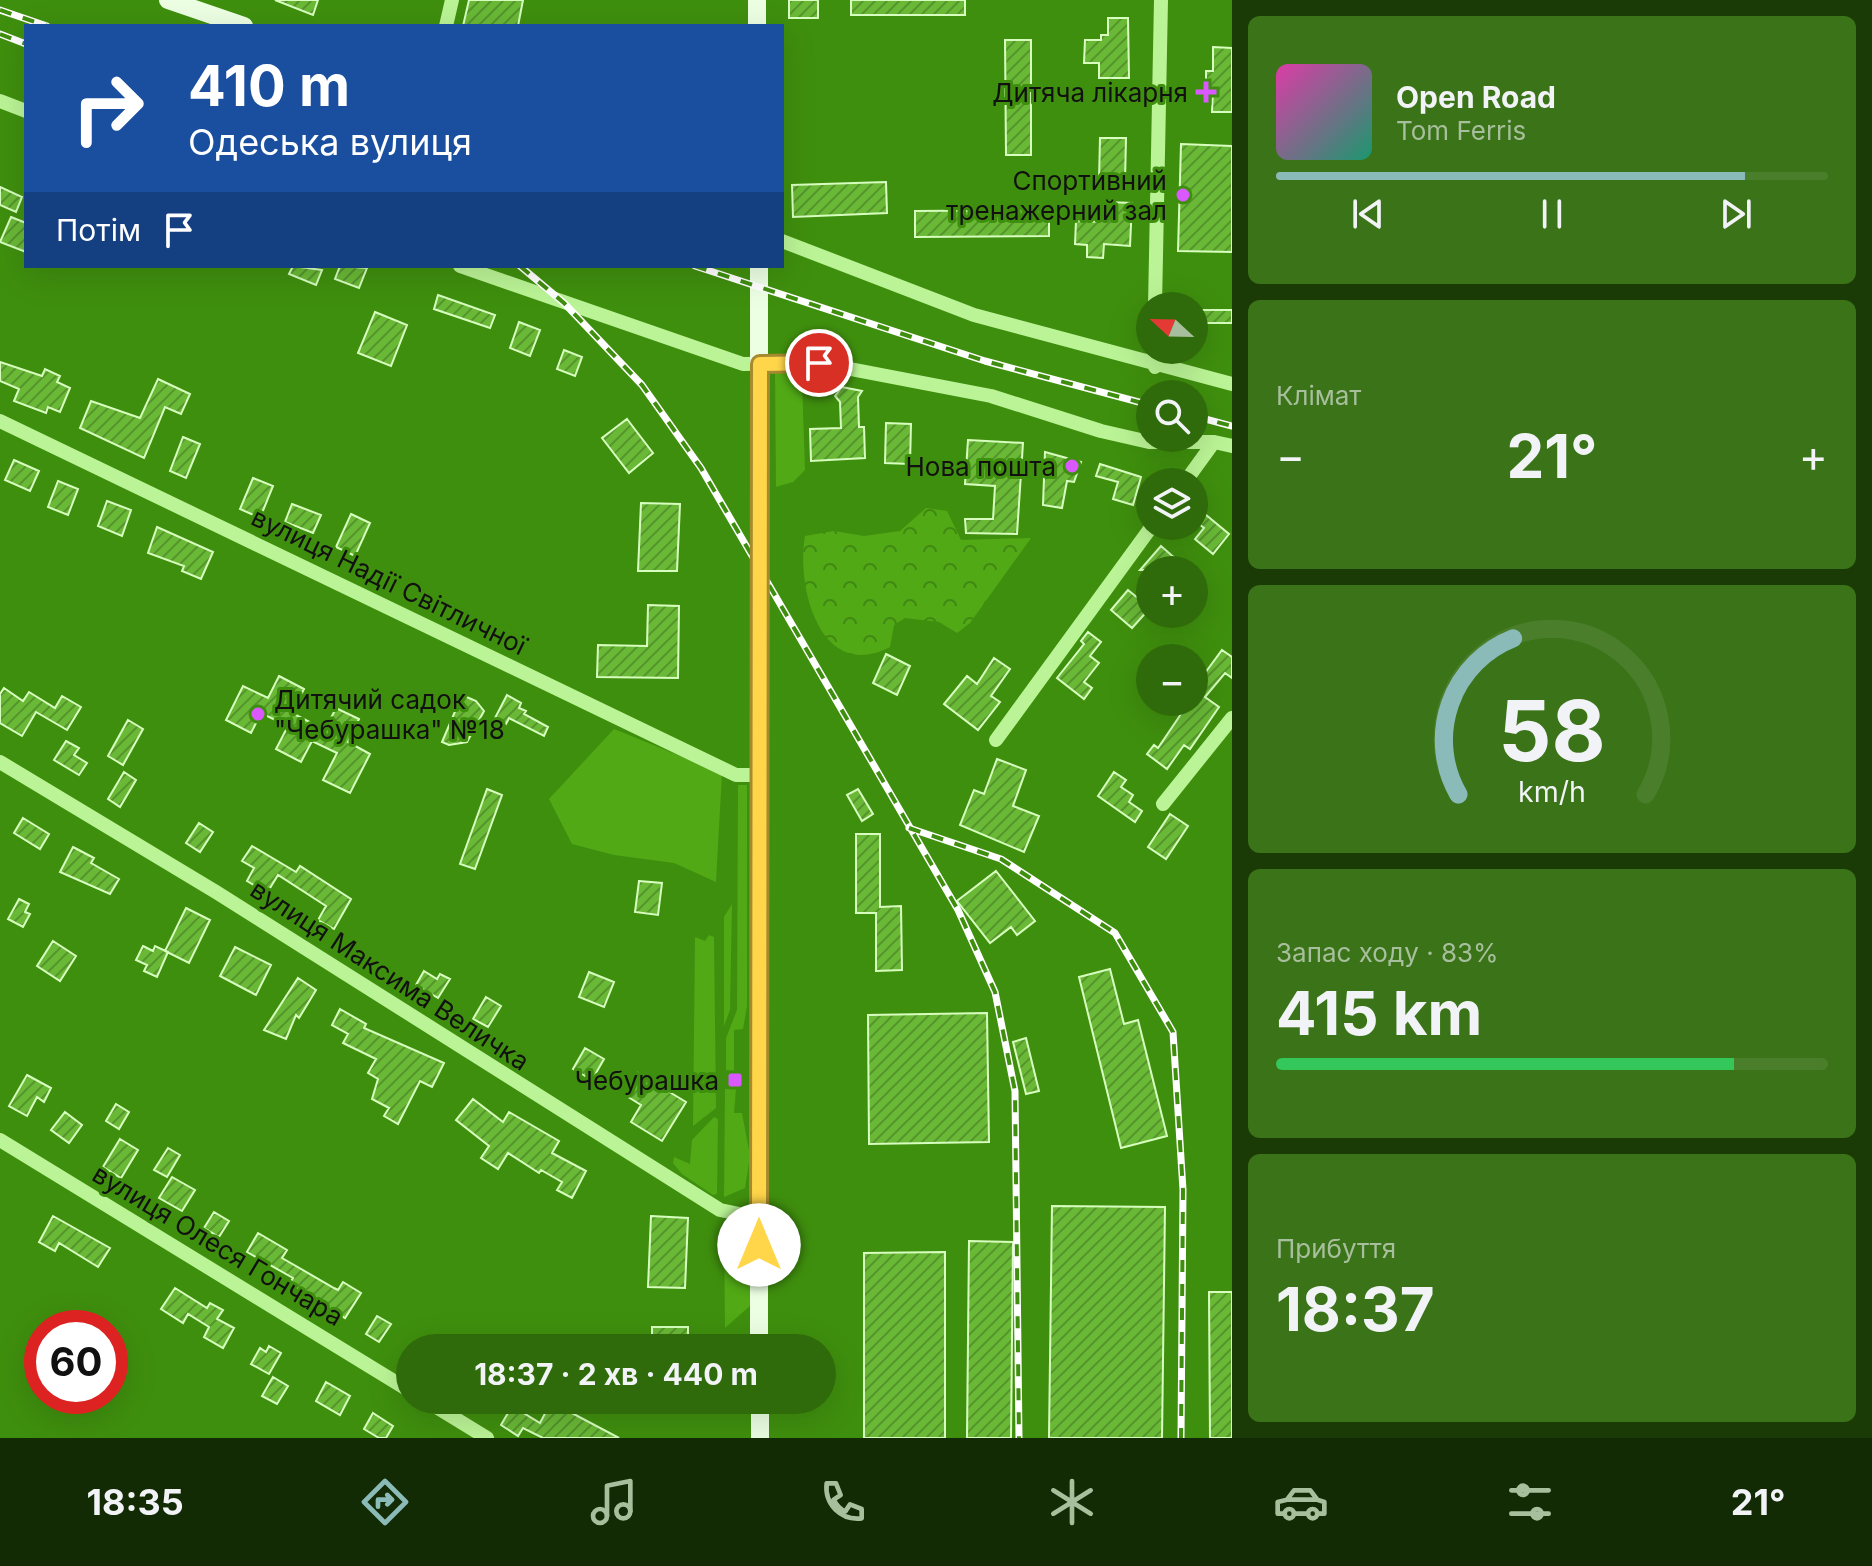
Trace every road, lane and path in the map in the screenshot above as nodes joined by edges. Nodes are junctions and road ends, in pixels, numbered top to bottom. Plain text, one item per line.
1 (168, 0) edge
2 (452, 0) edge
3 (757, 0) edge
4 (1161, 0) edge
5 (238, 24) edge
6 (446, 24) edge
7 (757, 24) edge
8 (0, 101) edge
9 (24, 110) edge
10 (784, 242) edge
11 (466, 268) edge
12 (759, 268) edge
13 (1155, 292) edge
14 (760, 364) junction
15 (1155, 364) edge
16 (1155, 367) junction
17 (1232, 384) edge
18 (0, 421) edge
19 (1214, 442) junction
20 (1232, 446) edge
21 (1195, 468) edge
22 (1142, 540) edge
23 (1232, 718) edge
24 (996, 740) dead end
25 (0, 762) edge
26 (759, 775) junction
27 (1163, 804) dead end
28 (0, 1140) edge
29 (759, 1218) junction
30 (759, 1334) edge
31 (396, 1382) edge
32 (448, 1414) edge
33 (760, 1414) edge
34 (487, 1438) edge
35 (760, 1438) edge

1 - 5 main road
2 - 6 street
3 - 7 main road
4 - 13 street
8 - 9 street
10 - 16 street
11 - 14 street
12 - 14 main road
14 - 19 street
14 - 26 main road
15 - 16 street
16 - 17 street
18 - 26 street, вулиця Надії Світличної
19 - 20 street
19 - 21 street
22 - 24 street
23 - 27 street
25 - 29 street, вулиця Максима Величка
26 - 29 main road
28 - 31 street, вулиця Олеся Гончара
29 - 30 main road
32 - 34 street
33 - 35 main road

